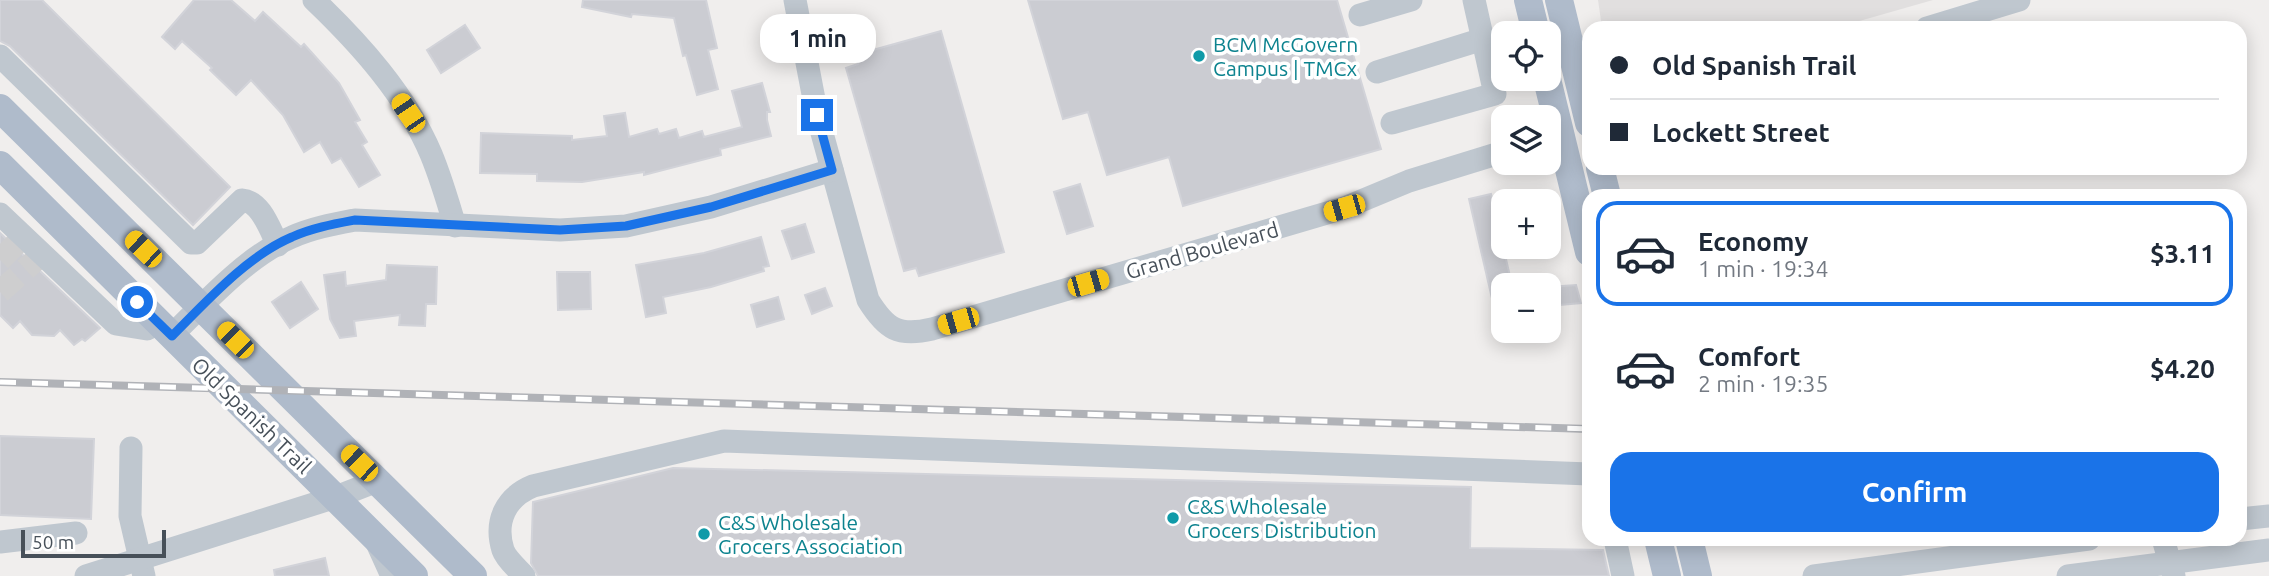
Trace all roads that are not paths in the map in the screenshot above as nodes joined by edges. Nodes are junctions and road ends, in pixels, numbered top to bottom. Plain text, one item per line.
1 (314, 0) edge
2 (795, 0) edge
3 (1411, 0) edge
4 (1474, 0) edge
5 (1528, 0) edge
6 (1559, 0) edge
7 (2018, 0) edge
8 (1360, 15) dead end
9 (1533, 21) edge
10 (1950, 21) edge
11 (1483, 39) junction
12 (0, 56) edge
13 (1377, 72) dead end
14 (1582, 94) edge
15 (0, 108) edge
16 (1392, 123) dead end
17 (1582, 131) edge
18 (1561, 136) edge
19 (1491, 156) edge
20 (1561, 158) edge
21 (0, 165) edge
22 (832, 170) junction
23 (0, 214) edge
24 (454, 226) junction
25 (1582, 229) edge
26 (278, 245) junction
27 (201, 306) junction
28 (164, 329) junction
29 (131, 448) dead end
30 (1582, 474) edge
31 (377, 481) junction
32 (336, 497) junction
33 (2269, 516) edge
34 (2247, 518) edge
35 (76, 533) dead end
36 (372, 534) junction
37 (0, 542) edge
38 (1617, 546) edge
39 (1660, 546) edge
40 (1691, 546) edge
41 (2037, 546) edge
42 (2165, 546) edge
43 (2269, 550) edge
44 (142, 567) edge
45 (2172, 569) edge
46 (86, 576) edge
47 (391, 576) edge
48 (414, 576) edge
49 (473, 576) edge
50 (524, 576) edge
51 (1623, 576) edge
52 (1667, 576) edge
53 (1698, 576) edge
54 (1814, 576) edge
55 (2068, 576) edge

1 - 24 street
2 - 22 street
3 - 8 street
4 - 11 street
5 - 9 main road
6 - 14 main road
7 - 10 street
11 - 13 street
11 - 16 street
12 - 26 street
15 - 27 main road, Old Spanish Trail
17 - 18 street
19 - 22 street, Grand Boulevard
20 - 25 main road
21 - 28 main road, Old Spanish Trail
22 - 24 street
23 - 28 street
24 - 26 street
26 - 27 street
27 - 28 street
27 - 31 main road, Old Spanish Trail
28 - 32 main road, Old Spanish Trail
29 - 44 street
30 - 50 street
31 - 32 street
31 - 49 main road, Old Spanish Trail
32 - 36 main road, Old Spanish Trail
32 - 44 street
33 - 34 street
35 - 37 street
36 - 47 street
36 - 48 main road, Old Spanish Trail
38 - 51 street
39 - 52 main road
40 - 53 main road
41 - 54 street
42 - 45 street
43 - 45 street
44 - 46 street
45 - 55 street

